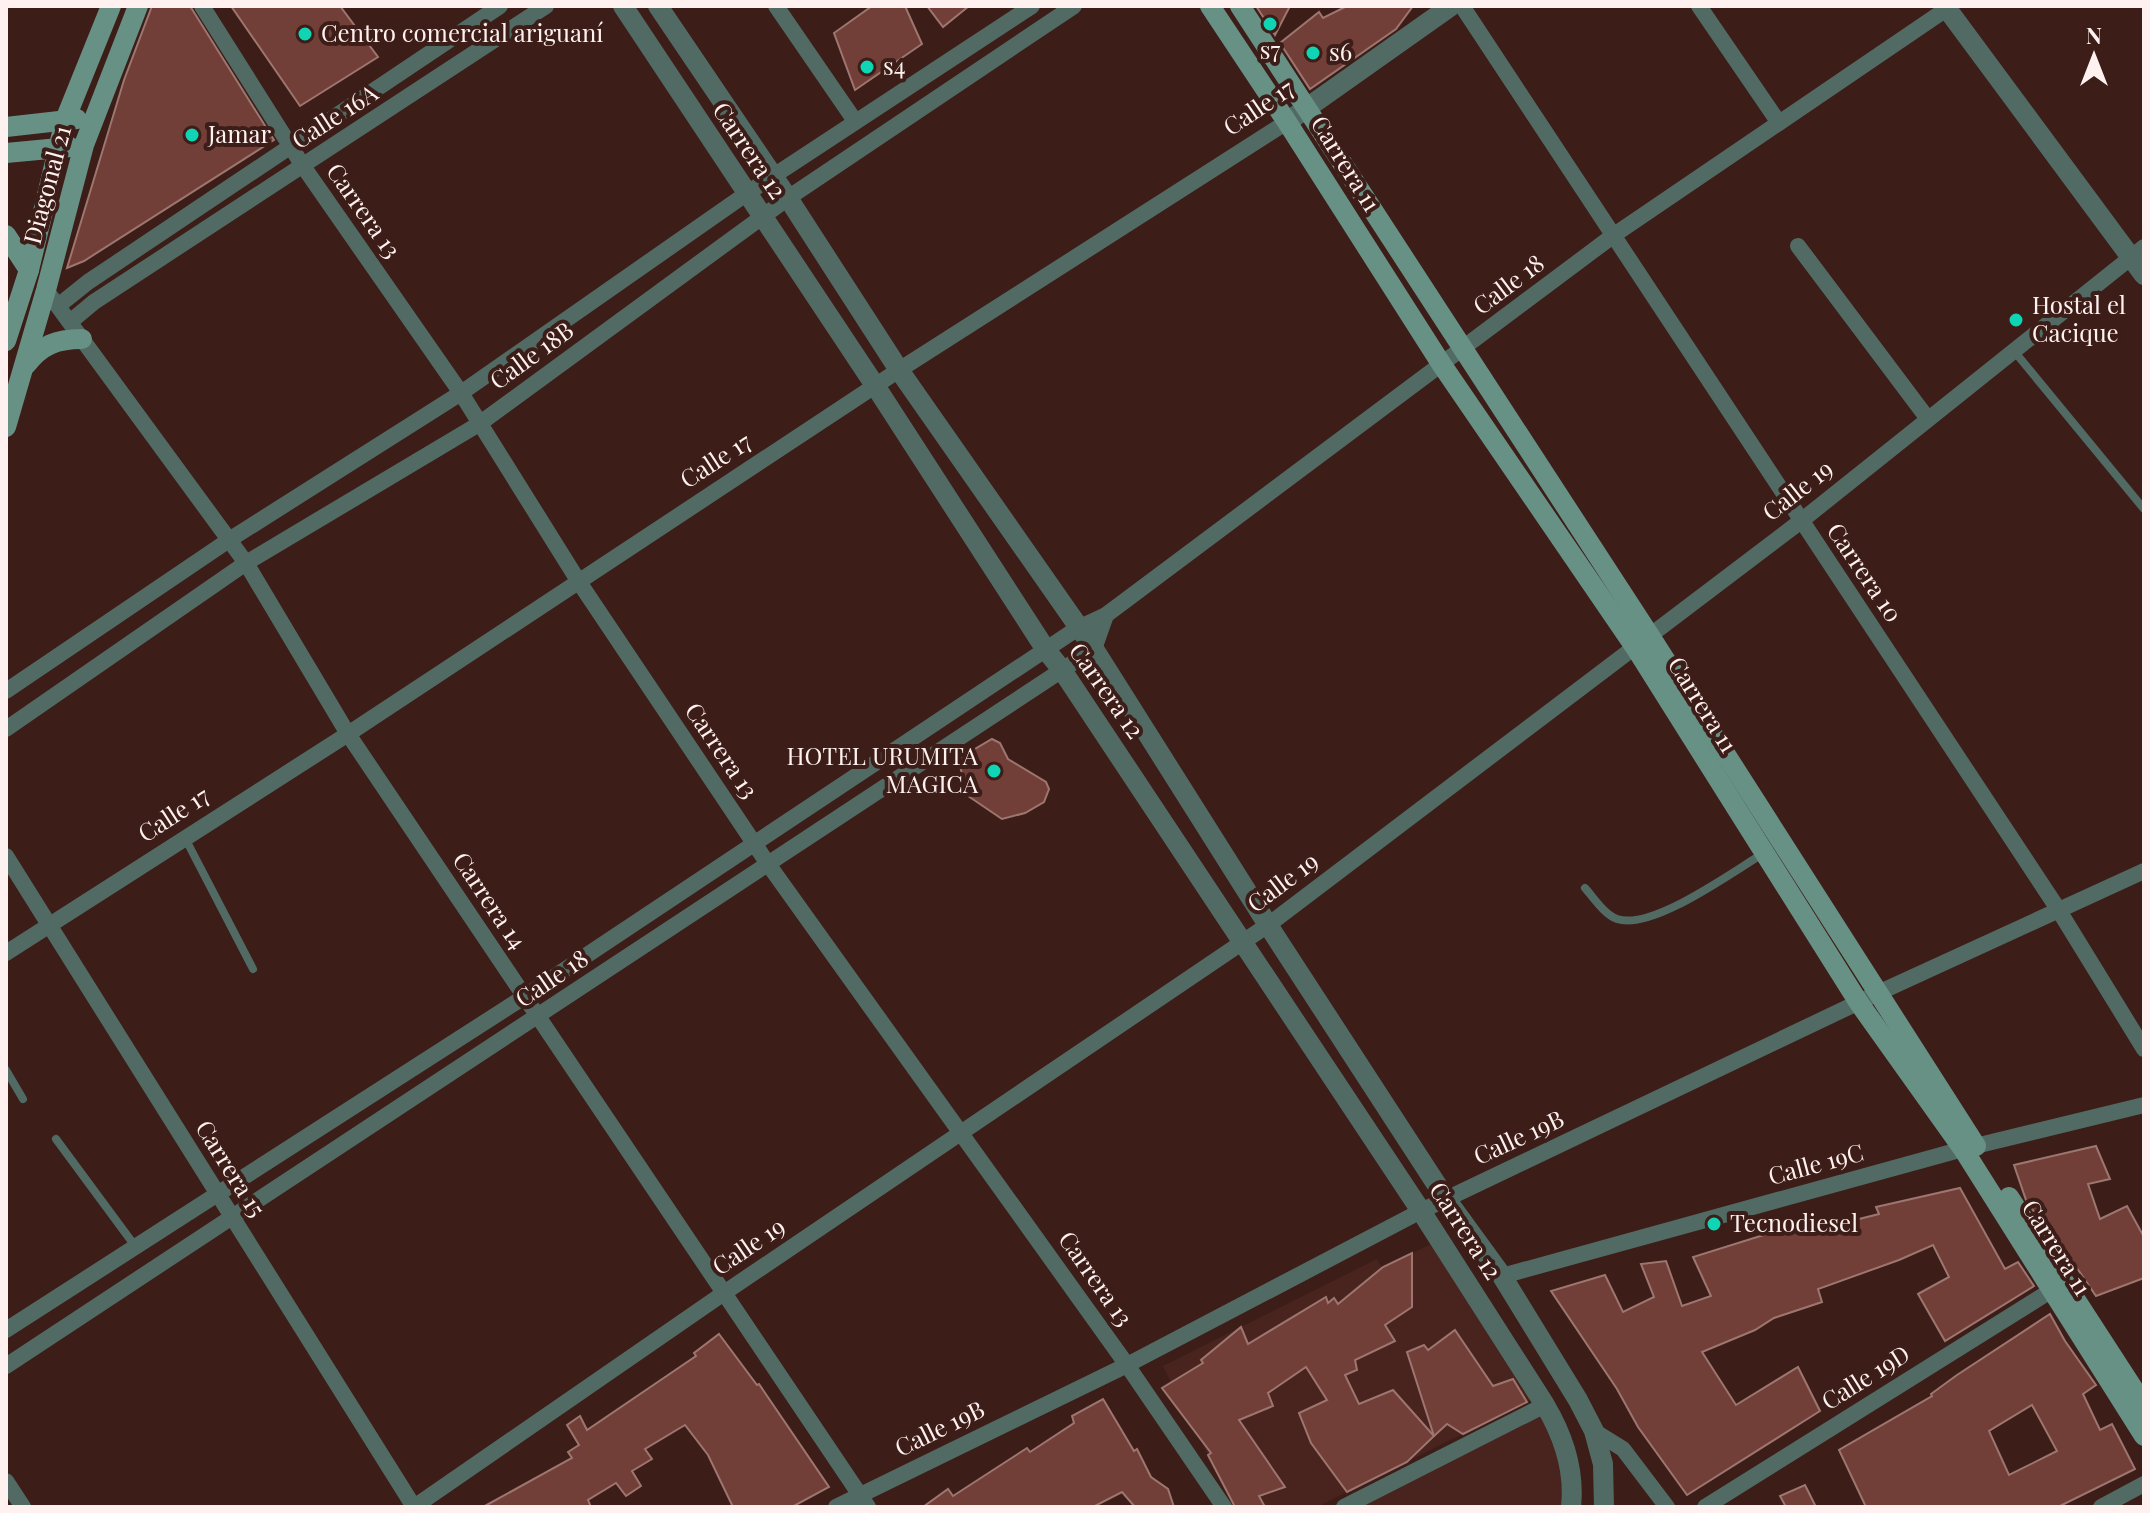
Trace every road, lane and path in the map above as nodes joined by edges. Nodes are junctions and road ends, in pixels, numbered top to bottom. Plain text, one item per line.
1 (111, 6) edge
2 (138, 6) edge
3 (202, 6) edge
4 (500, 6) edge
5 (546, 6) edge
6 (623, 6) edge
7 (658, 6) edge
8 (776, 6) edge
9 (1032, 6) edge
10 (1074, 6) edge
11 (1210, 6) edge
12 (1240, 6) edge
13 (1451, 6) edge
14 (1462, 6) edge
15 (1699, 6) edge
16 (1948, 7) edge
17 (1306, 108) junction
18 (93, 118) junction
19 (65, 120) junction
20 (855, 121) junction
21 (1287, 122) junction
22 (1779, 123) junction
23 (6, 127) edge
24 (84, 145) junction
25 (291, 147) junction
26 (57, 149) junction
27 (6, 153) edge
28 (303, 166) junction
29 (772, 177) junction
30 (746, 194) junction
31 (788, 198) junction
32 (763, 218) junction
33 (6, 235) edge
34 (1614, 235) junction
35 (1798, 246) dead end
36 (2137, 252) edge
37 (29, 270) junction
38 (2144, 275) edge
39 (52, 298) junction
40 (70, 322) junction
41 (82, 339) junction
42 (6, 341) edge
43 (1462, 350) junction
44 (2014, 350) junction
45 (1442, 365) junction
46 (23, 369) junction
47 (899, 370) junction
48 (876, 387) junction
49 (461, 393) junction
50 (1928, 419) junction
51 (479, 424) junction
52 (6, 427) edge
53 (2144, 509) edge
54 (1801, 521) junction
55 (229, 540) junction
56 (246, 563) junction
57 (579, 582) junction
58 (1106, 615) junction
59 (1078, 628) junction
60 (1643, 642) junction
61 (1094, 649) junction
62 (1046, 650) junction
63 (1062, 670) junction
64 (6, 691) edge
65 (6, 729) edge
66 (348, 734) junction
67 (185, 838) junction
68 (755, 844) junction
69 (1772, 847) junction
70 (6, 856) edge
71 (768, 864) junction
72 (2144, 871) edge
73 (1585, 888) dead end
74 (2058, 909) junction
75 (49, 925) junction
76 (1268, 925) junction
77 (1243, 942) junction
78 (6, 953) edge
79 (253, 969) dead end
80 (1878, 993) junction
81 (524, 997) junction
82 (1859, 1003) junction
83 (540, 1016) junction
84 (2144, 1049) edge
85 (6, 1070) edge
86 (23, 1099) dead end
87 (2144, 1105) edge
88 (962, 1133) junction
89 (56, 1139) dead end
90 (1970, 1148) junction
91 (217, 1193) junction
92 (1446, 1199) junction
93 (1421, 1211) junction
94 (231, 1215) junction
95 (135, 1246) junction
96 (1502, 1276) junction
97 (2052, 1290) junction
98 (724, 1293) junction
99 (6, 1330) edge
100 (1127, 1365) junction
101 (6, 1366) edge
102 (1545, 1405) junction
103 (2144, 1405) edge
104 (1594, 1431) junction
105 (2144, 1436) edge
106 (6, 1481) edge
107 (2144, 1484) edge
108 (864, 1501) edge
109 (23, 1507) edge
110 (414, 1507) edge
111 (836, 1507) edge
112 (1224, 1507) edge
113 (1344, 1507) edge
114 (1571, 1507) edge
115 (1604, 1507) edge
116 (1667, 1507) edge
117 (1705, 1507) edge
118 (2101, 1507) edge

1 - 19 main road, Diagonal 21
2 - 18 main road, Diagonal 21
3 - 25 street, Carrera 13
4 - 25 street, Calle 16A
5 - 28 street, Calle 16A
6 - 30 street, Carrera 12
7 - 29 street, Carrera 12
8 - 20 street
9 - 20 street, Calle 18B
10 - 31 street, Calle 18B
11 - 21 main road, Carrera 11
12 - 17 main road, Carrera 11
13 - 17 street, Calle 17
14 - 34 street, Carrera 10
15 - 22 street
16 - 22 street, Calle 18
16 - 36 street
17 - 21 street, Calle 17
17 - 43 main road, Carrera 11
18 - 19 main road
18 - 24 main road, Diagonal 21
19 - 23 main road
19 - 26 main road, Diagonal 21
20 - 29 street, Calle 18B
21 - 45 main road, Carrera 11
21 - 47 street, Calle 17
22 - 34 street, Calle 18
24 - 26 main road
24 - 39 main road, Diagonal 21
25 - 28 street, Carrera 13
25 - 39 street, Calle 16A
26 - 27 main road
26 - 37 main road, Diagonal 21
28 - 40 street, Calle 16A
28 - 49 street, Carrera 13
29 - 30 street, Calle 18B
29 - 31 street, Carrera 12
30 - 32 street, Carrera 12
30 - 49 street, Calle 18B
31 - 32 street, Calle 18B
31 - 47 street, Carrera 12
32 - 48 street, Carrera 12
32 - 51 street, Calle 18B
33 - 37 main road
34 - 43 street, Calle 18
34 - 54 street, Carrera 10
35 - 50 street
36 - 38 street
36 - 44 street, Calle 19
37 - 42 main road, Diagonal 21
39 - 40 street, Carrera 14
39 - 46 main road, Diagonal 21
40 - 41 street, Carrera 14
41 - 46 main road
41 - 55 street, Carrera 14
43 - 45 street, Calle 18
43 - 60 main road, Carrera 11
44 - 50 street, Calle 19
44 - 53 lane
45 - 58 street, Calle 18
45 - 60 main road, Carrera 11
46 - 52 main road, Diagonal 21
47 - 48 street, Calle 17
47 - 59 street, Carrera 12
48 - 57 street, Calle 17
48 - 62 street, Carrera 12
49 - 51 street, Carrera 13
49 - 55 street, Calle 18B
50 - 54 street, Calle 19
51 - 56 street, Calle 18B
51 - 57 street, Carrera 13
54 - 60 street, Calle 19
54 - 74 street, Carrera 10
55 - 56 street, Carrera 14
55 - 64 street, Calle 18B
56 - 65 street, Calle 18B
56 - 66 street, Carrera 14
57 - 66 street, Calle 17
57 - 68 street, Carrera 13
58 - 59 street, Calle 18
58 - 61 street
59 - 61 street, Carrera 12
59 - 62 street, Calle 18
60 - 69 main road, Carrera 11
60 - 76 street, Calle 19
61 - 63 street, Calle 18
61 - 76 street, Carrera 12
62 - 63 street, Carrera 12
62 - 68 street, Calle 18
63 - 71 street, Calle 18
63 - 77 street, Carrera 12
66 - 67 street, Calle 17
66 - 81 street, Carrera 14
67 - 75 street, Calle 17
67 - 79 lane
68 - 71 street, Carrera 13
68 - 81 street, Calle 18
69 - 73 lane
69 - 80 main road, Carrera 11
69 - 82 main road, Carrera 11
70 - 75 street, Carrera 15
71 - 83 street, Calle 18
71 - 88 street, Carrera 13
72 - 74 street, Calle 19B
74 - 80 street, Calle 19B
74 - 84 street, Carrera 10
75 - 78 street, Calle 17
75 - 91 street, Carrera 15
76 - 77 street, Calle 19
76 - 92 street, Carrera 12
77 - 88 street, Calle 19
77 - 93 street, Carrera 12
80 - 82 street, Calle 19B
80 - 90 main road, Carrera 11
81 - 83 street, Carrera 14
81 - 91 street, Calle 18
82 - 90 main road, Carrera 11
82 - 92 street, Calle 19B
83 - 94 street, Calle 18
83 - 98 street, Carrera 14
85 - 86 lane
87 - 90 street, Calle 19C
88 - 98 street, Calle 19
88 - 100 street, Carrera 13
89 - 95 lane
90 - 96 street, Calle 19C
90 - 97 main road, Carrera 11
90 - 103 main road, Carrera 11
91 - 94 street, Carrera 15
91 - 95 street, Calle 18
92 - 93 street, Calle 19B
92 - 96 street, Carrera 12
93 - 100 street, Calle 19B
93 - 102 street, Carrera 12
94 - 101 street, Calle 18
94 - 110 street, Carrera 15
95 - 99 street, Calle 18
96 - 104 street, Carrera 12
97 - 105 main road, Carrera 11
97 - 117 street, Calle 19D
98 - 108 street, Carrera 14
98 - 110 street, Calle 19
100 - 108 street, Calle 19B
100 - 112 street, Carrera 13
102 - 113 street
102 - 114 street, Carrera 12
104 - 115 street, Carrera 12
104 - 116 street
106 - 109 street
107 - 118 street
108 - 111 street, Calle 19B

